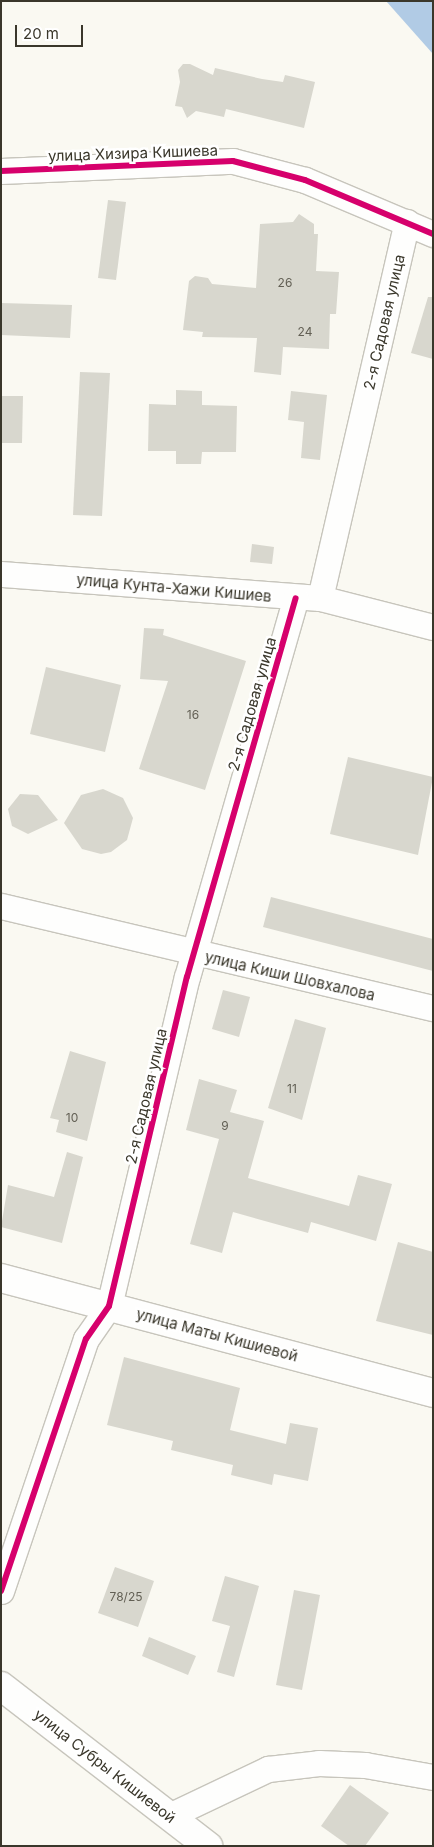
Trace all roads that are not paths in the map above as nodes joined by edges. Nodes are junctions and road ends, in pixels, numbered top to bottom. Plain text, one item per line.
1 (1, 172) edge
2 (407, 222) junction
3 (433, 234) edge
4 (1, 574) edge
5 (296, 598) junction
6 (320, 598) junction
7 (433, 627) edge
8 (1, 906) edge
9 (193, 954) junction
10 (433, 1008) edge
11 (1, 1278) edge
12 (109, 1306) junction
13 (433, 1393) edge
14 (1, 1591) edge
15 (1, 1686) edge
16 (433, 1777) edge
17 (169, 1816) junction
18 (208, 1846) edge

1 - 2 street, улица Хизира Кишиева
2 - 3 street, улица Хизира Кишиева
2 - 6 street, 2-я Садовая улица
4 - 5 street, улица Кунта-Хажи Кишиев
5 - 6 street, улица Кунта-Хажи Кишиев
5 - 9 street, 2-я Садовая улица
6 - 7 street, улица Кунта-Хажи Кишиев
8 - 9 street, улица Киши Шовхалова
9 - 10 street, улица Киши Шовхалова
9 - 12 street, 2-я Садовая улица
11 - 12 main road, улица Маты Кишиевой
12 - 13 main road, улица Маты Кишиевой
12 - 14 street, 2-я Садовая улица
15 - 17 main road, улица Субры Кишиевой
16 - 17 street
17 - 18 main road, улица Субры Кишиевой

